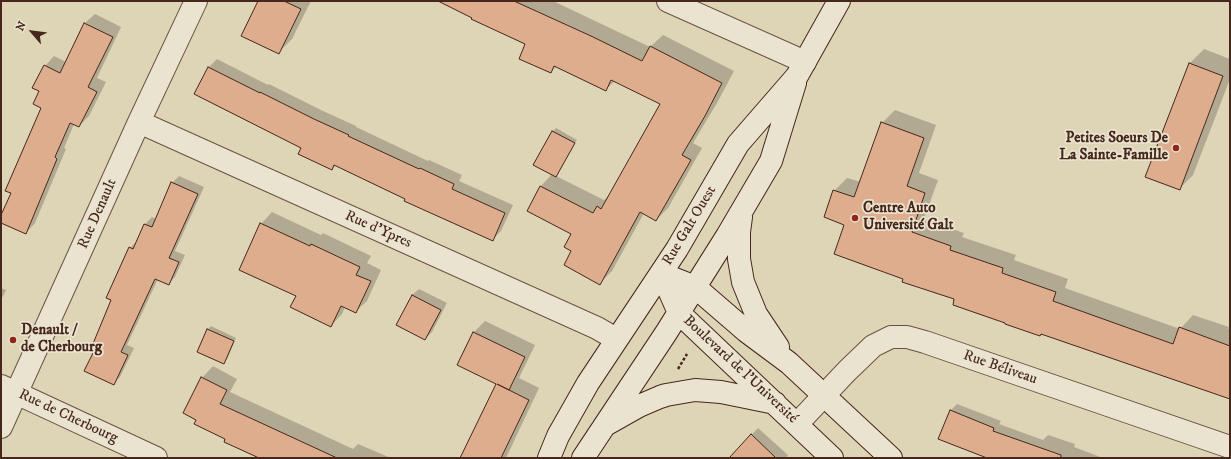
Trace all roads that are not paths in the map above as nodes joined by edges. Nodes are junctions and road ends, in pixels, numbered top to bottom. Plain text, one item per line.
1 (196, 1) edge
2 (668, 1) edge
3 (839, 1) edge
4 (801, 69) junction
5 (139, 122) junction
6 (742, 212) junction
7 (662, 274) junction
8 (695, 287) junction
9 (679, 312) junction
10 (616, 339) junction
11 (790, 363) junction
12 (9, 390) edge
13 (824, 394) junction
14 (775, 403) junction
15 (797, 424) junction
16 (604, 426) junction
17 (1, 427) edge
18 (1230, 447) edge
19 (156, 458) edge
20 (549, 458) edge
21 (583, 458) edge
22 (832, 458) edge
23 (891, 458) edge

1 - 5 street, Rue Denault
2 - 4 street
3 - 4 street, Rue Galt Ouest
4 - 6 street
4 - 7 street, Rue Galt Ouest
5 - 10 street, Rue d'Ypres
5 - 12 street, Rue Denault
6 - 8 street
6 - 11 street
7 - 8 street
7 - 9 street, Boulevard de l'Université
7 - 10 street, Rue Galt Ouest
8 - 9 street
8 - 11 street
9 - 14 street, Boulevard de l'Université
9 - 16 street
10 - 20 street, Rue Galt Ouest
11 - 13 street
12 - 17 street, Rue Denault
12 - 19 street, Rue de Cherbourg
13 - 15 street, Rue Béliveau
13 - 18 street, Rue Béliveau
13 - 23 street
14 - 15 street, Boulevard de l'Université
14 - 16 street
15 - 22 street, Boulevard de l'Université
16 - 21 street

